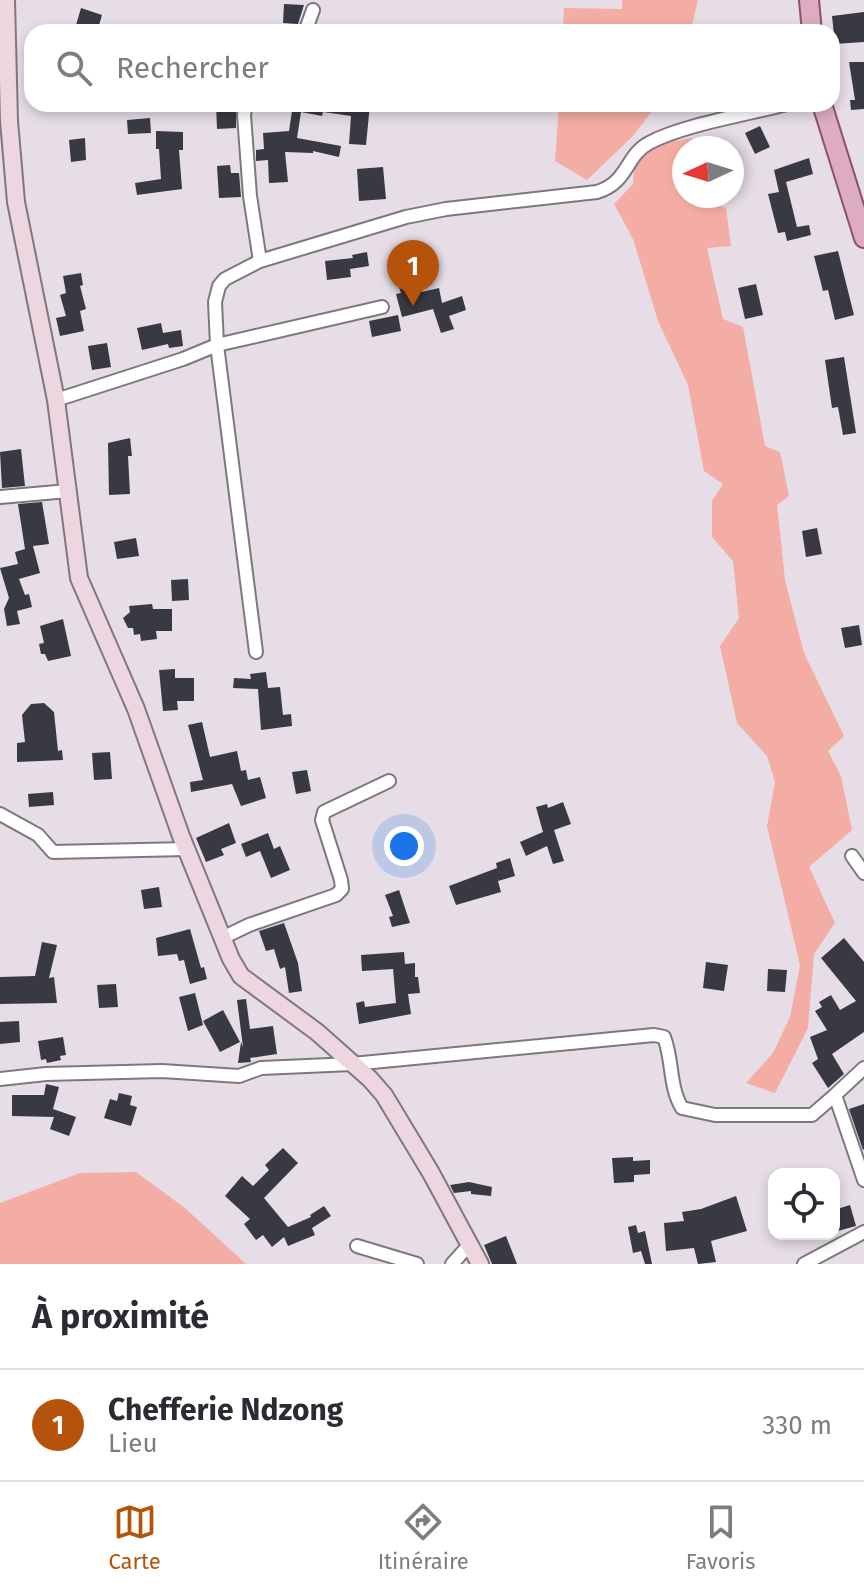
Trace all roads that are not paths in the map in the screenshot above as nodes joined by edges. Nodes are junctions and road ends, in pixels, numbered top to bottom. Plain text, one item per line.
1 (6, 0) edge
2 (809, 0) edge
3 (313, 10) dead end
4 (308, 24) edge
5 (811, 24) edge
6 (3, 37) edge
7 (246, 112) edge
8 (757, 112) edge
9 (825, 112) edge
10 (864, 238) edge
11 (260, 261) junction
12 (382, 307) dead end
13 (217, 345) junction
14 (56, 400) junction
15 (68, 491) junction
16 (0, 497) edge
17 (256, 652) dead end
18 (389, 781) dead end
19 (0, 814) edge
20 (186, 849) junction
21 (852, 856) dead end
22 (864, 873) edge
23 (222, 938) junction
24 (352, 1064) junction
25 (864, 1068) edge
26 (0, 1079) edge
27 (835, 1095) junction
28 (864, 1180) edge
29 (864, 1232) edge
30 (470, 1244) junction
31 (357, 1246) dead end
32 (417, 1264) edge
33 (452, 1264) edge
34 (480, 1264) edge
35 (804, 1264) edge

1 - 6 street
2 - 5 main road
3 - 4 street
6 - 14 street
7 - 11 street
8 - 11 street
9 - 10 main road
11 - 13 street
12 - 13 street
13 - 14 street
13 - 17 street
14 - 15 street
15 - 16 street
15 - 20 street
18 - 23 street
19 - 20 street
20 - 23 street
21 - 22 street
23 - 24 street
24 - 26 street
24 - 27 street
24 - 30 street
25 - 27 street
27 - 28 street
29 - 35 street
30 - 33 street
30 - 34 street
31 - 32 street

